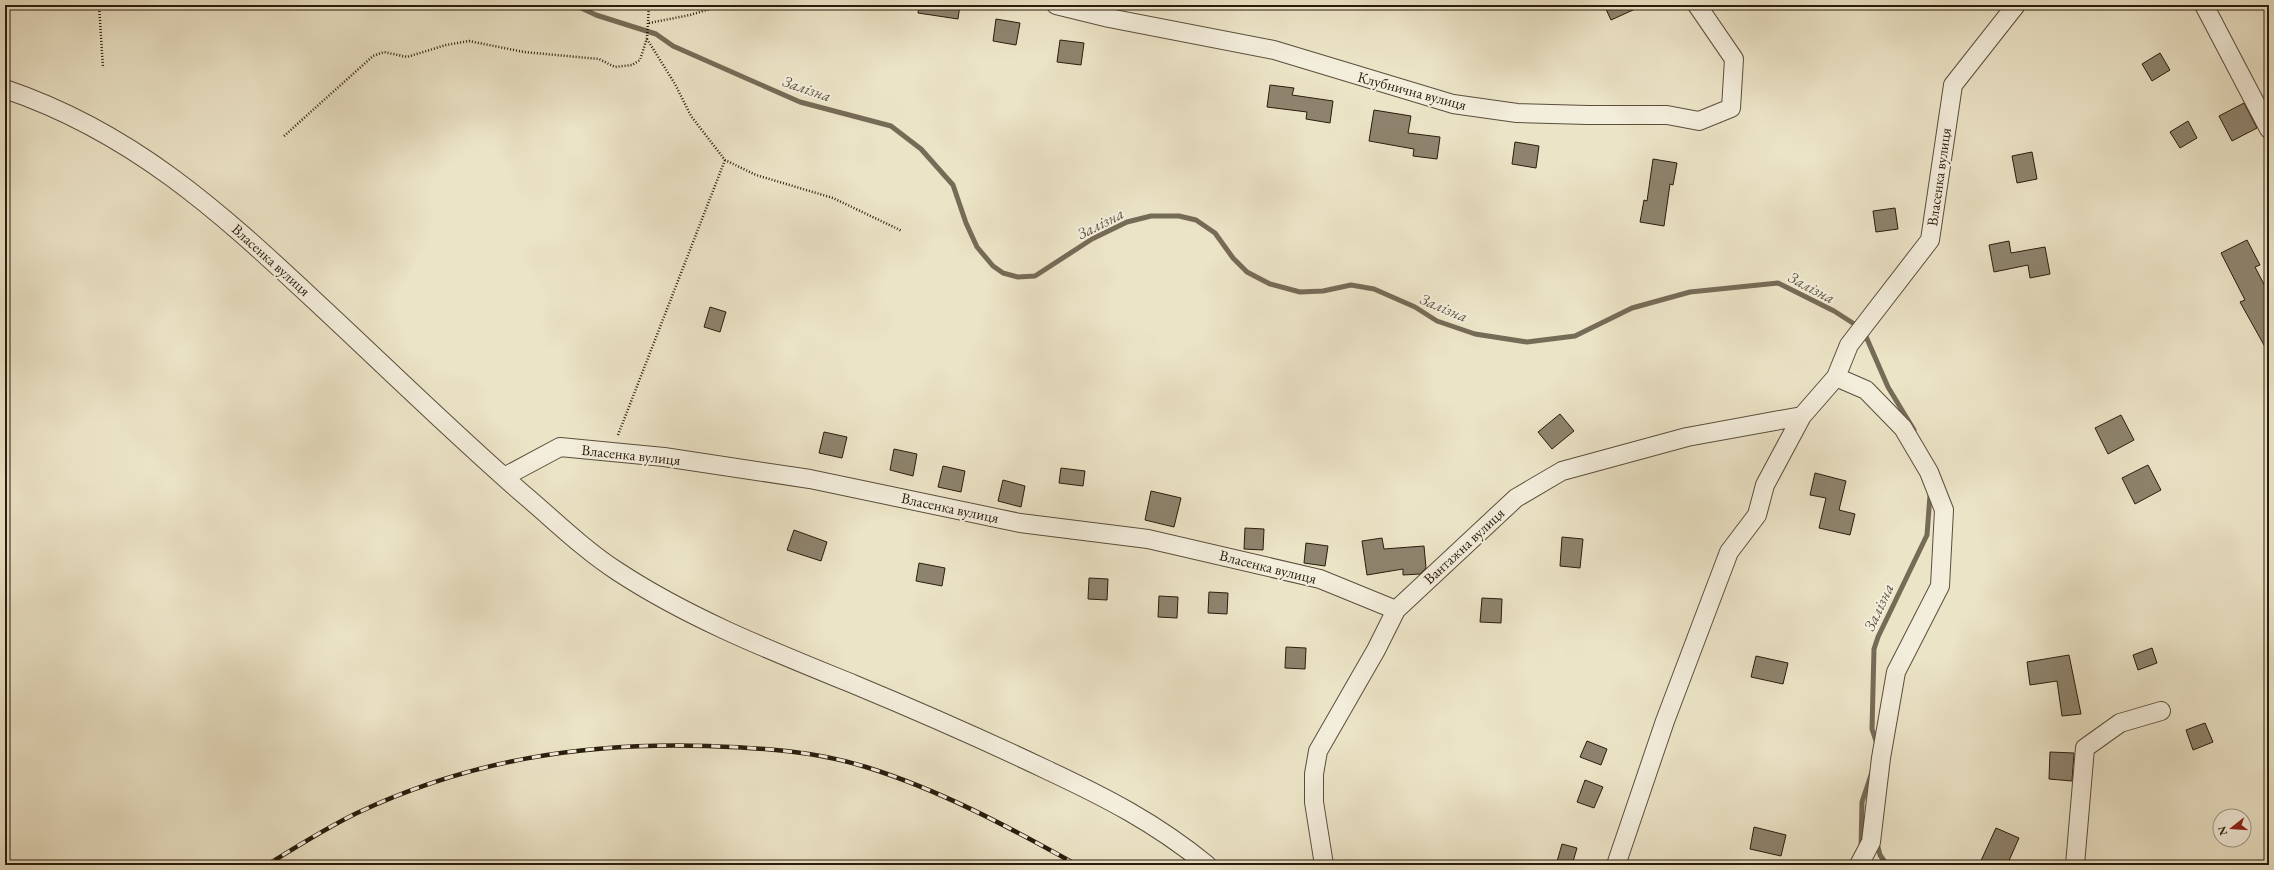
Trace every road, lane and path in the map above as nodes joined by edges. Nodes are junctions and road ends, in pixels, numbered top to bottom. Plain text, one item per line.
1 (99, 5) edge
2 (649, 5) edge
3 (723, 5) edge
4 (1056, 5) edge
5 (1697, 5) edge
6 (2016, 5) edge
7 (2204, 5) edge
8 (649, 23) junction
9 (647, 38) junction
10 (103, 68) dead end
11 (5, 89) edge
12 (2269, 129) edge
13 (284, 136) dead end
14 (725, 160) junction
15 (902, 232) dead end
16 (1836, 377) junction
17 (1802, 416) junction
18 (611, 452) junction
19 (508, 480) junction
20 (1396, 610) junction
21 (2161, 711) dead end
22 (1207, 865) edge
23 (1324, 865) edge
24 (1616, 865) edge
25 (1859, 865) edge
26 (2075, 865) edge

1 - 10 path
2 - 8 path
3 - 8 path
4 - 5 street, Клубнична вулиця
6 - 16 street, Власенка вулиця
7 - 12 street
8 - 9 path
9 - 13 path
9 - 14 path
11 - 19 street, Власенка вулиця
14 - 15 path
14 - 18 path
16 - 17 street
16 - 25 street
17 - 20 street, Вантажна вулиця
17 - 24 street
18 - 19 street, Власенка вулиця
18 - 20 street, Власенка вулиця
19 - 22 street
20 - 23 street, Вантажна вулиця
21 - 26 street

